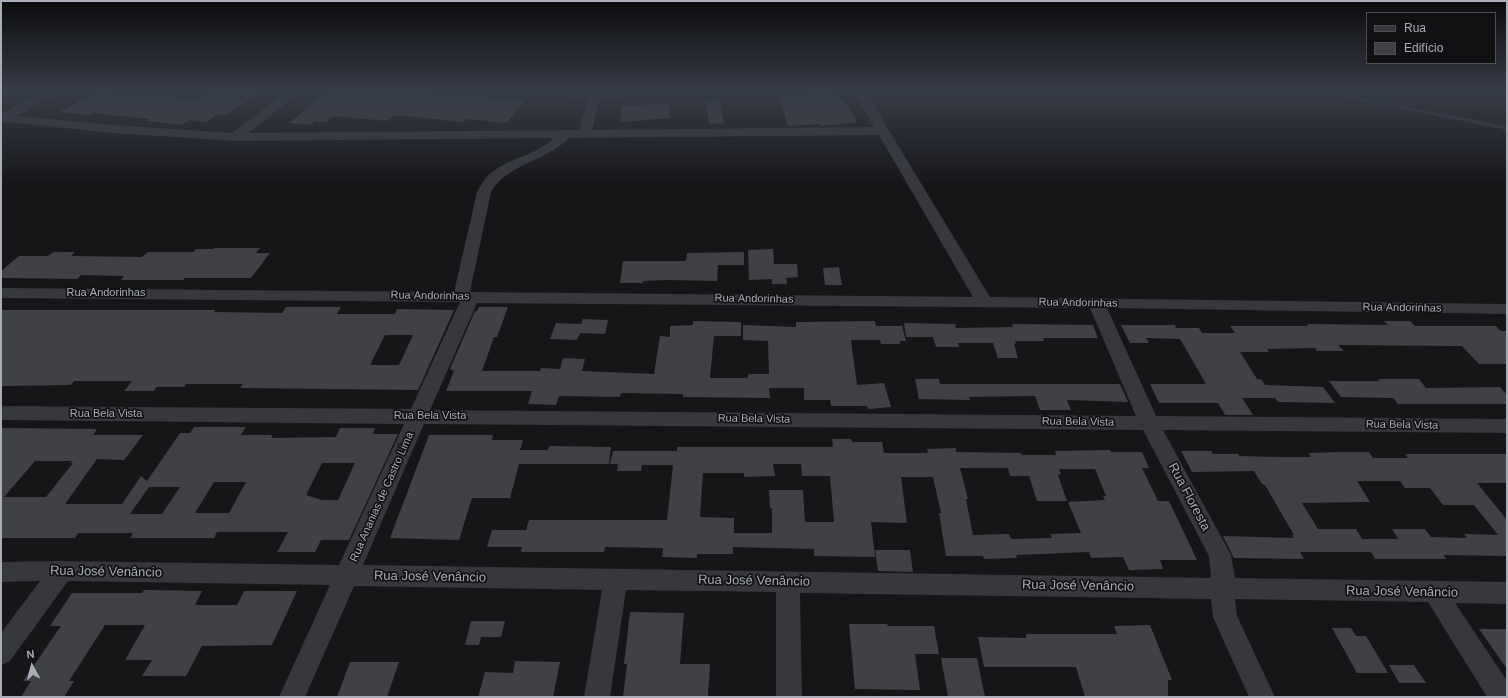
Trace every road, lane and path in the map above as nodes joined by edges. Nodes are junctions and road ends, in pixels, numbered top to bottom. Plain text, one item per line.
1 (53, 124) edge
2 (253, 124) edge
3 (587, 124) edge
4 (878, 124) edge
5 (882, 131) junction
6 (565, 134) junction
7 (584, 134) junction
8 (235, 137) junction
9 (1, 292) edge
10 (466, 296) junction
11 (985, 302) junction
12 (1096, 303) junction
13 (1507, 310) edge
14 (1, 413) edge
15 (418, 416) junction
16 (1149, 423) junction
17 (1507, 426) edge
18 (62, 571) junction
19 (1, 572) edge
20 (347, 575) junction
21 (616, 579) junction
22 (788, 582) junction
23 (1223, 589) junction
24 (1435, 592) junction
25 (1507, 593) edge
26 (1, 653) edge
27 (292, 697) edge
28 (597, 697) edge
29 (789, 697) edge
30 (1262, 697) edge
31 (1502, 697) edge

1 - 8 street
2 - 8 street
3 - 7 street
4 - 5 street
5 - 7 street
5 - 11 street
6 - 7 street
6 - 8 street
6 - 10 street, Rua Ananias de Castro Lima
9 - 10 street, Rua Andorinhas
10 - 11 street, Rua Andorinhas
10 - 15 street, Rua Ananias de Castro Lima
11 - 12 street, Rua Andorinhas
12 - 13 street, Rua Andorinhas
12 - 16 street, Rua Floresta
14 - 15 street, Rua Bela Vista
15 - 16 street, Rua Bela Vista
15 - 20 street, Rua Ananias de Castro Lima
16 - 17 street, Rua Bela Vista
16 - 23 street, Rua Floresta
18 - 19 street, Rua José Venâncio
18 - 20 street, Rua José Venâncio
18 - 26 street
20 - 21 street, Rua José Venâncio
20 - 27 street, Rua Ananias de Castro Lima
21 - 22 street, Rua José Venâncio
21 - 28 street
22 - 23 street, Rua José Venâncio
22 - 29 street
23 - 24 street, Rua José Venâncio
23 - 30 street, Rua Floresta
24 - 25 street, Rua José Venâncio
24 - 31 street

